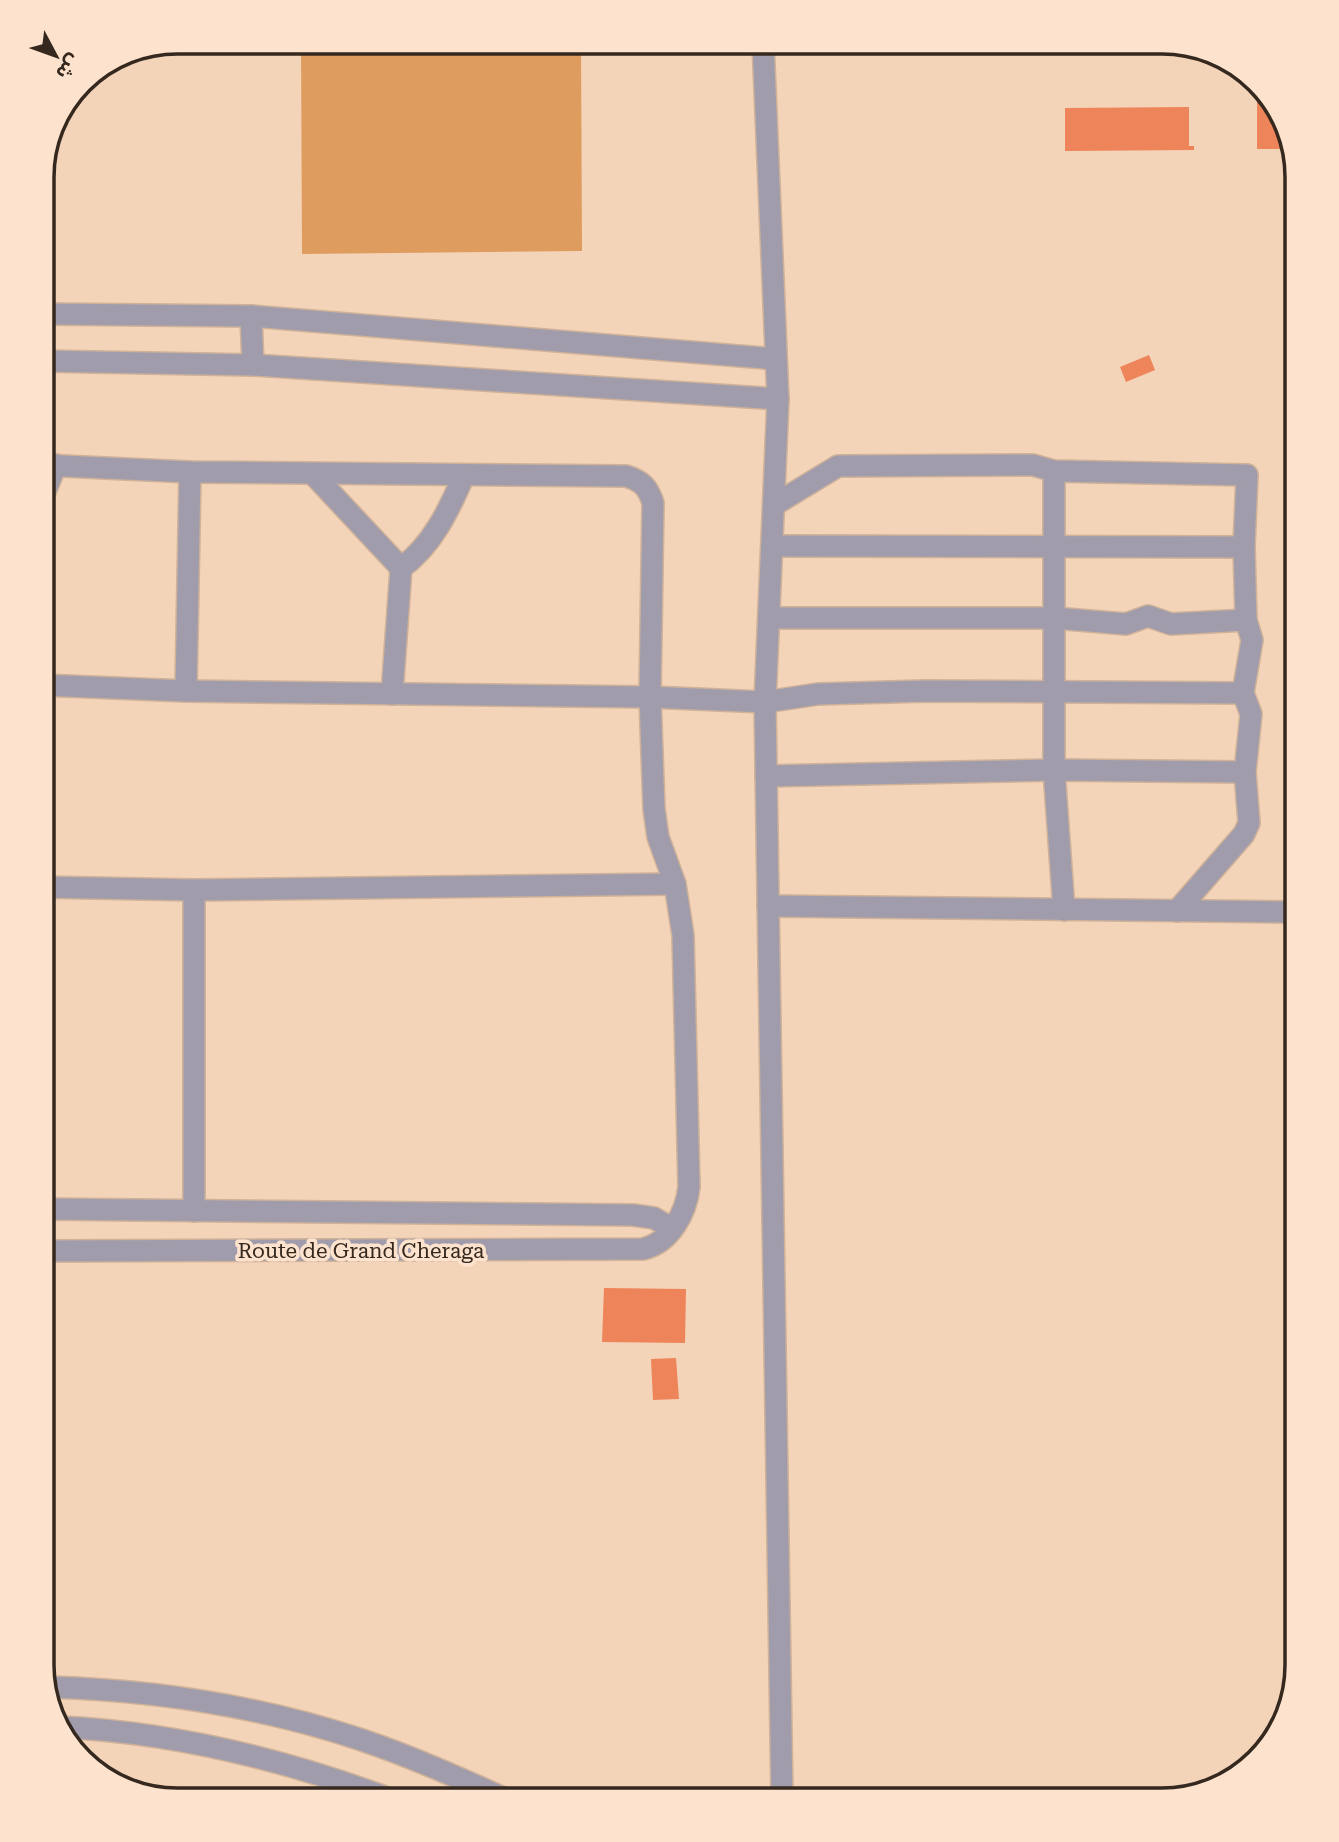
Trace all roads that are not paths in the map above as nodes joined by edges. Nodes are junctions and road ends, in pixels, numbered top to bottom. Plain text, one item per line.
1 (763, 55) edge
2 (55, 314) edge
3 (251, 316) junction
4 (776, 359) junction
5 (55, 361) edge
6 (253, 365) junction
7 (778, 399) junction
8 (55, 465) edge
9 (1054, 471) junction
10 (190, 472) junction
11 (313, 474) junction
12 (464, 475) junction
13 (774, 505) junction
14 (772, 546) junction
15 (1054, 546) junction
16 (1244, 547) junction
17 (401, 568) junction
18 (769, 618) junction
19 (1054, 618) junction
20 (1246, 621) junction
21 (55, 686) edge
22 (186, 691) junction
23 (1243, 692) junction
24 (1054, 693) junction
25 (392, 694) junction
26 (650, 697) junction
27 (765, 702) junction
28 (1054, 770) junction
29 (1245, 772) junction
30 (766, 776) junction
31 (675, 884) junction
32 (55, 887) edge
33 (194, 890) junction
34 (768, 906) junction
35 (1064, 910) junction
36 (1177, 911) junction
37 (1285, 912) edge
38 (54, 1209) edge
39 (194, 1211) junction
40 (671, 1228) junction
41 (54, 1251) edge
42 (56, 1688) edge
43 (72, 1728) edge
44 (783, 1775) junction
45 (359, 1787) edge
46 (478, 1787) edge
47 (774, 1788) edge
48 (782, 1788) edge

1 - 4 street
2 - 3 street
3 - 4 street
3 - 6 street
4 - 7 street
5 - 6 street
6 - 7 street
7 - 13 street
8 - 10 street
9 - 13 street
9 - 15 street
9 - 16 street
10 - 11 street
10 - 22 street
11 - 12 street
11 - 17 street
12 - 17 street
12 - 26 street
13 - 14 street
14 - 15 street
14 - 18 street
15 - 16 street
15 - 19 street
16 - 20 street
17 - 25 street
18 - 19 street
18 - 27 street
19 - 20 street
19 - 24 street
20 - 23 street
21 - 22 street
22 - 25 street
23 - 24 street
23 - 29 street
24 - 27 street
24 - 28 street
25 - 26 street
26 - 27 street
26 - 31 street
27 - 30 street
28 - 29 street
28 - 30 street
28 - 35 street
29 - 36 street
30 - 34 street
31 - 33 street
31 - 40 street
32 - 33 street
33 - 39 street
34 - 35 street
34 - 44 street
35 - 36 street
36 - 37 street
38 - 39 street
39 - 40 street
40 - 41 street, Route de Grand Cheraga
42 - 46 street
43 - 45 street
44 - 47 street
44 - 48 street

